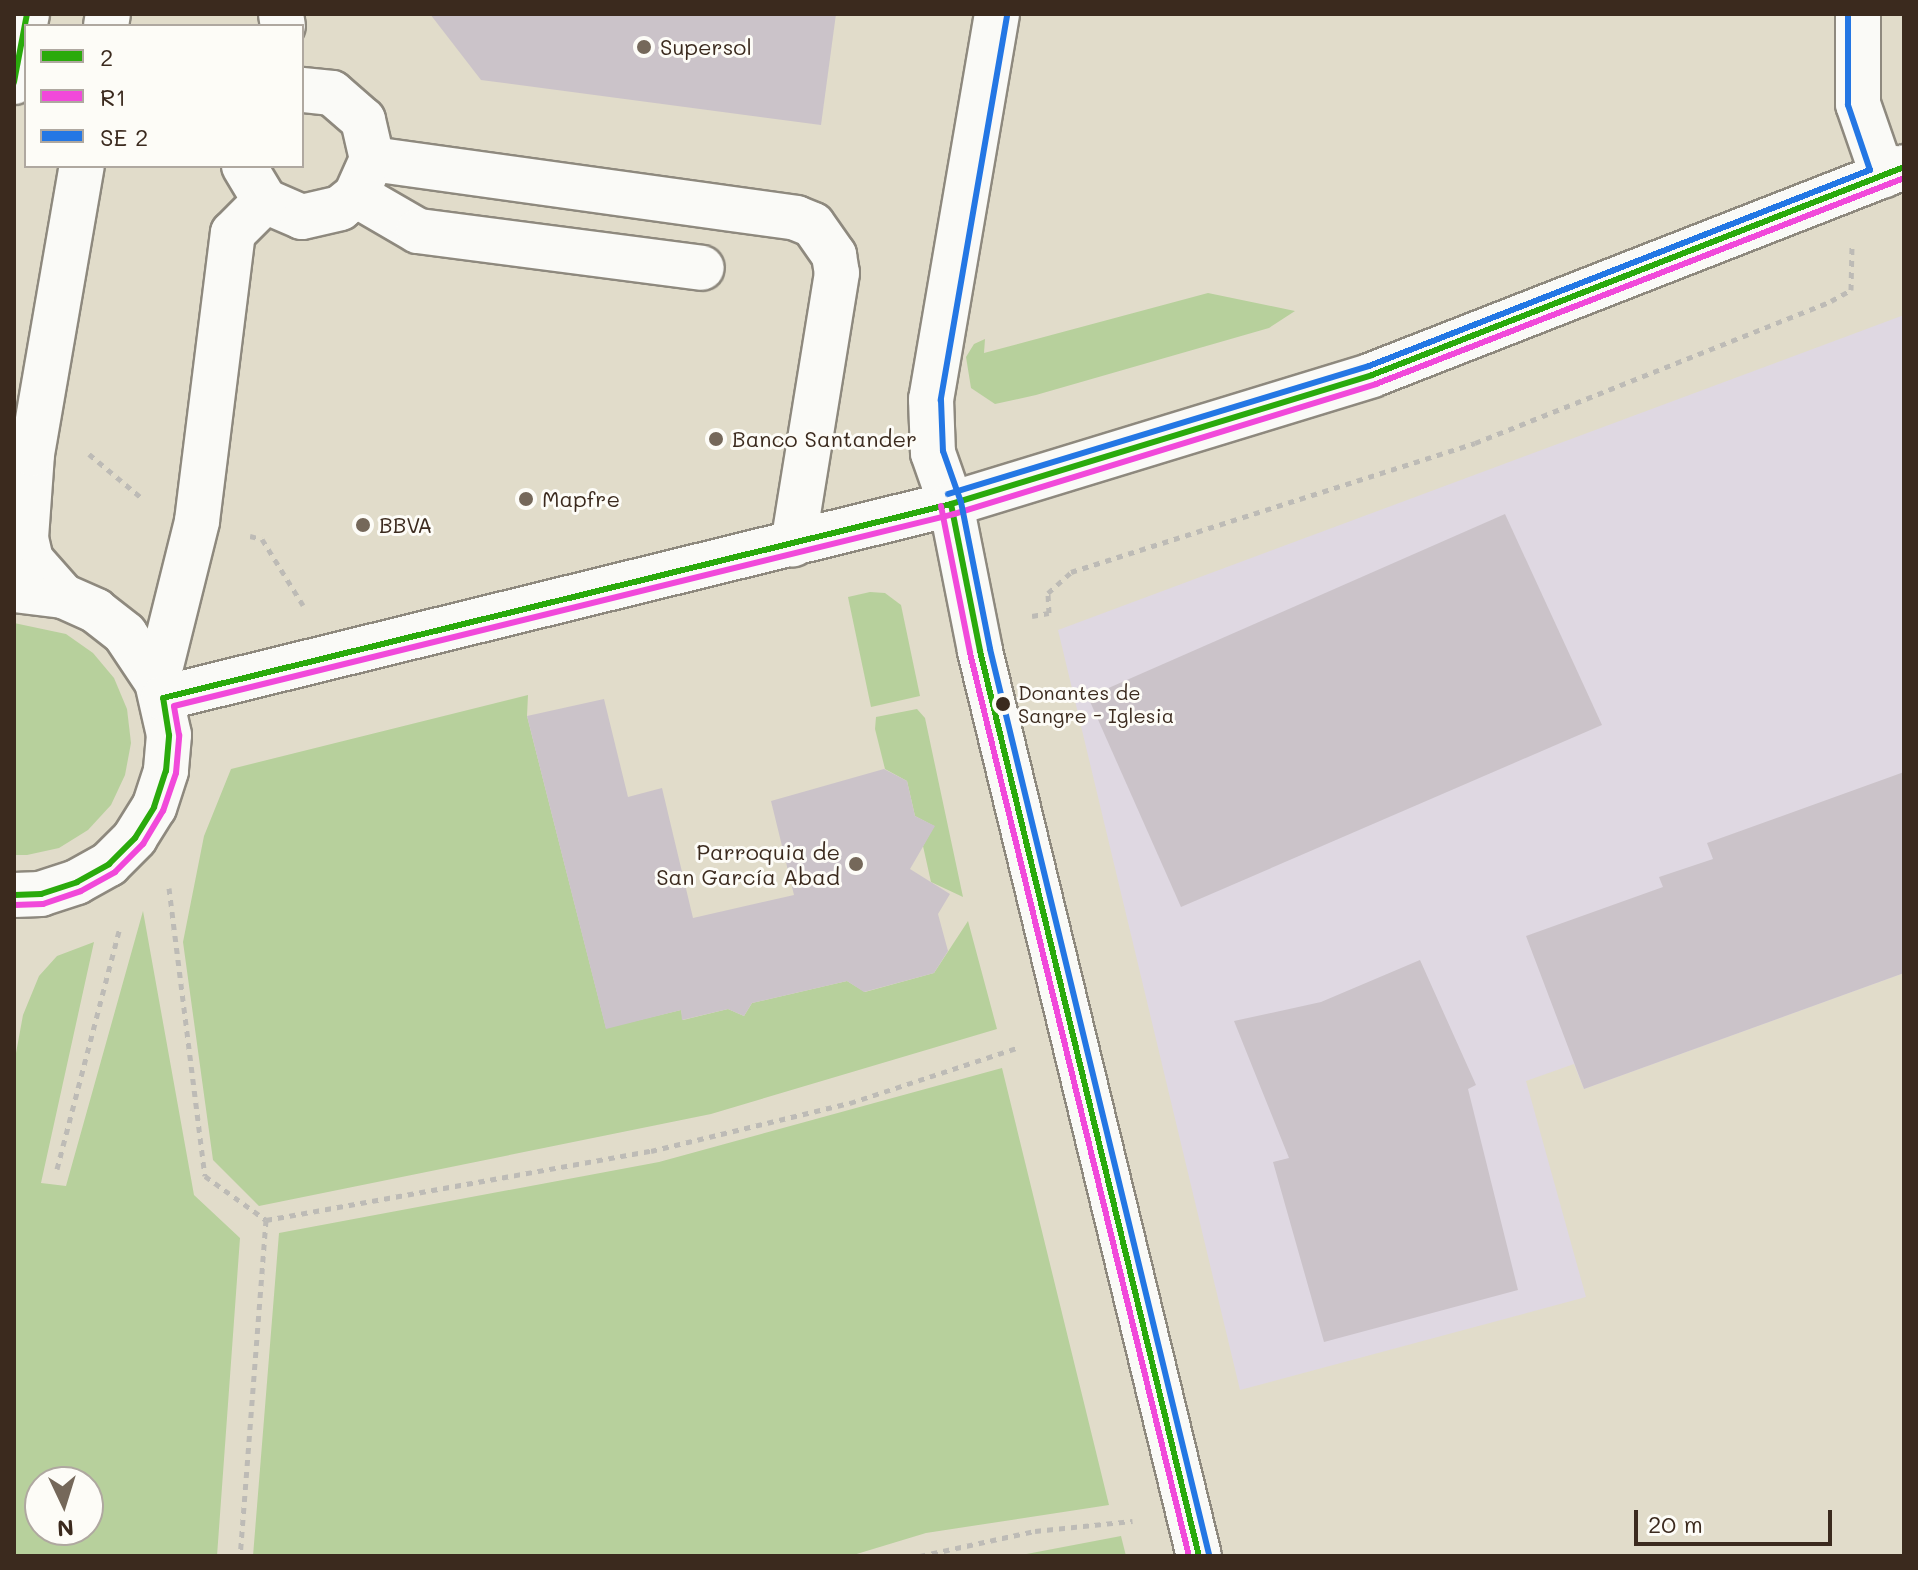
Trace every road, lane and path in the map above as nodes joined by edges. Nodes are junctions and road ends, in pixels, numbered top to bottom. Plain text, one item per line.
1 (997, 14) edge
2 (1858, 14) edge
3 (24, 30) edge
4 (14, 82) edge
5 (304, 90) edge
6 (82, 168) edge
7 (1894, 171) edge
8 (364, 177) junction
9 (255, 184) edge
10 (702, 268) dead end
11 (951, 504) junction
12 (793, 544) junction
13 (14, 590) edge
14 (63, 596) junction
15 (160, 690) junction
16 (175, 874) dead end
17 (169, 888) junction
18 (159, 892) dead end
19 (23, 900) edge
20 (126, 913) dead end
21 (1072, 1030) junction
22 (57, 1169) dead end
23 (266, 1220) junction
24 (1189, 1515) junction
25 (240, 1556) edge
26 (920, 1556) edge
27 (1199, 1556) edge

1 - 11 street
2 - 7 street
3 - 4 street
5 - 8 street
6 - 14 street
7 - 11 street
8 - 9 street
8 - 10 street
8 - 12 street
9 - 15 street
11 - 12 street
11 - 21 street
12 - 15 street
13 - 14 street
14 - 15 street
15 - 19 street
16 - 17 path
17 - 18 path
17 - 23 path
20 - 22 path
21 - 23 path
21 - 24 street
23 - 25 path
24 - 26 path
24 - 27 street

